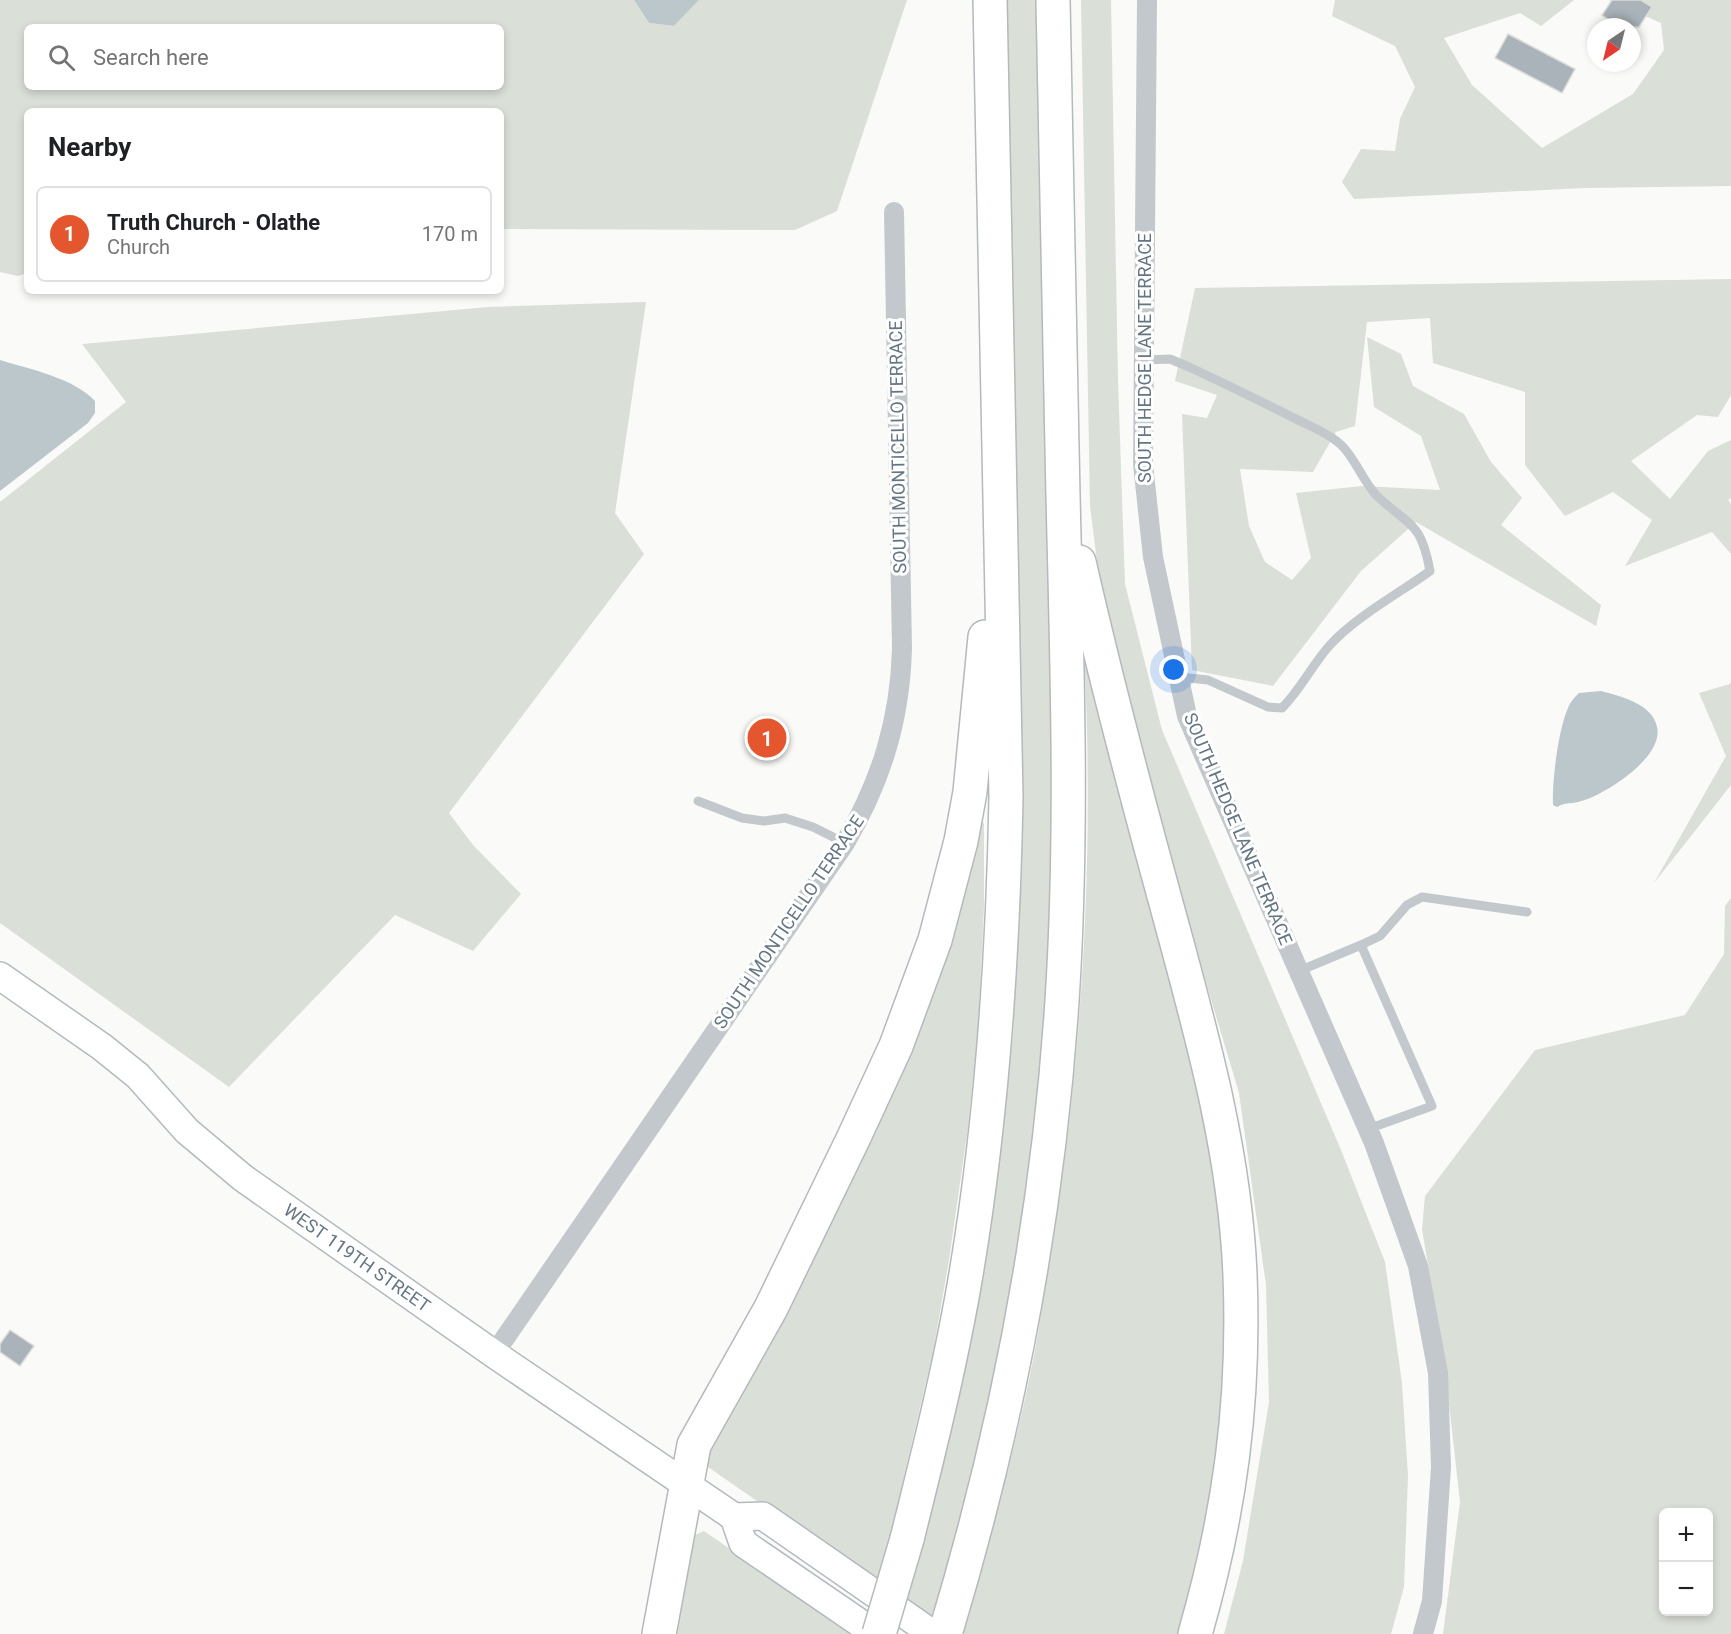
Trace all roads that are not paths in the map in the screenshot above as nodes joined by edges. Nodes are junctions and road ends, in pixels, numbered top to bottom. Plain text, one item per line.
1 (990, 0) edge
2 (1053, 0) edge
3 (1147, 0) edge
4 (894, 212) dead end
5 (1144, 360) junction
6 (1000, 491) junction
7 (1063, 492) junction
8 (1179, 677) junction
9 (698, 801) dead end
10 (845, 843) junction
11 (1527, 912) dead end
12 (1361, 945) junction
13 (1299, 971) junction
14 (0, 976) edge
15 (1368, 1129) junction
16 (494, 1354) junction
17 (688, 1486) junction
18 (734, 1517) junction
19 (659, 1634) edge
20 (878, 1634) edge
21 (933, 1634) edge
22 (945, 1634) edge
23 (1195, 1634) edge
24 (1423, 1634) edge

1 - 6 highway
2 - 7 highway
3 - 5 street, SOUTH HEDGE LANE TERRACE
4 - 10 street, SOUTH MONTICELLO TERRACE
5 - 8 street, SOUTH HEDGE LANE TERRACE
5 - 8 lane
6 - 17 highway
6 - 20 highway, bridge
7 - 22 highway
7 - 23 highway
8 - 13 street, SOUTH HEDGE LANE TERRACE
9 - 10 lane
10 - 16 street, SOUTH MONTICELLO TERRACE
11 - 12 lane
12 - 13 lane
12 - 15 lane
13 - 15 street, SOUTH HEDGE LANE TERRACE
14 - 16 main road, WEST 119TH STREET
15 - 24 street, SOUTH HEDGE LANE TERRACE
16 - 17 main road, WEST 119TH STREET
17 - 18 main road, WEST 119TH STREET
17 - 19 highway
18 - 20 main road
18 - 21 main road

